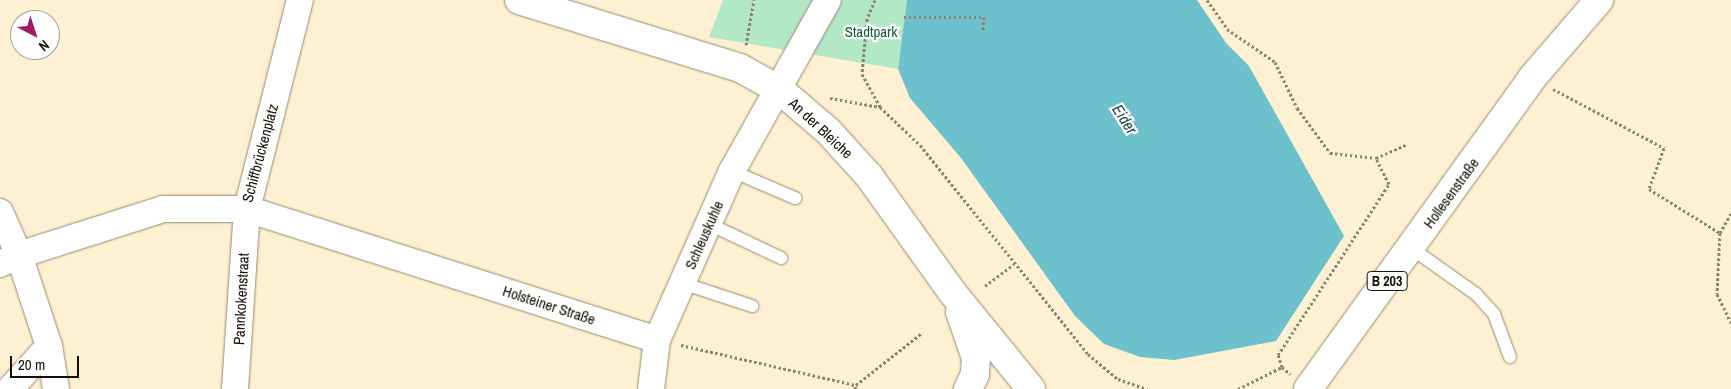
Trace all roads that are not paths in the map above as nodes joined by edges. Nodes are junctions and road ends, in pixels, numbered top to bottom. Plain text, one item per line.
1 (300, 0) edge
2 (519, 0) edge
3 (828, 0) edge
4 (1599, 0) edge
5 (780, 90) junction
6 (732, 171) junction
7 (795, 198) dead end
8 (247, 209) junction
9 (0, 212) edge
10 (709, 224) junction
11 (1411, 248) junction
12 (781, 258) dead end
13 (10, 259) edge
14 (682, 283) junction
15 (952, 292) junction
16 (752, 306) dead end
17 (657, 340) junction
18 (49, 346) junction
19 (1510, 357) dead end
20 (1301, 384) edge
21 (1027, 386) edge
22 (10, 389) edge
23 (56, 389) edge
24 (236, 389) edge
25 (652, 389) edge
26 (968, 389) edge

1 - 8 street, Schiffbrückenplatz
2 - 5 main road, An der Bleiche
3 - 5 street, Schleuskuhle
4 - 11 main road, Hollesenstraße / B 203
5 - 6 street, Schleuskuhle
5 - 15 main road, An der Bleiche
6 - 7 lane
6 - 10 street, Schleuskuhle
8 - 13 street, Schiffbrückenplatz
8 - 17 street, Holsteiner Straße
8 - 24 street, Pannkokenstraat
9 - 13 street
10 - 12 lane
10 - 14 street, Schleuskuhle
11 - 19 lane
11 - 20 main road, Hollesenstraße / B 203
13 - 18 street
14 - 16 lane
14 - 17 street, Schleuskuhle
15 - 21 main road, An der Bleiche
15 - 26 main road
17 - 25 street, Schleuskuhle
18 - 22 street
18 - 23 street

